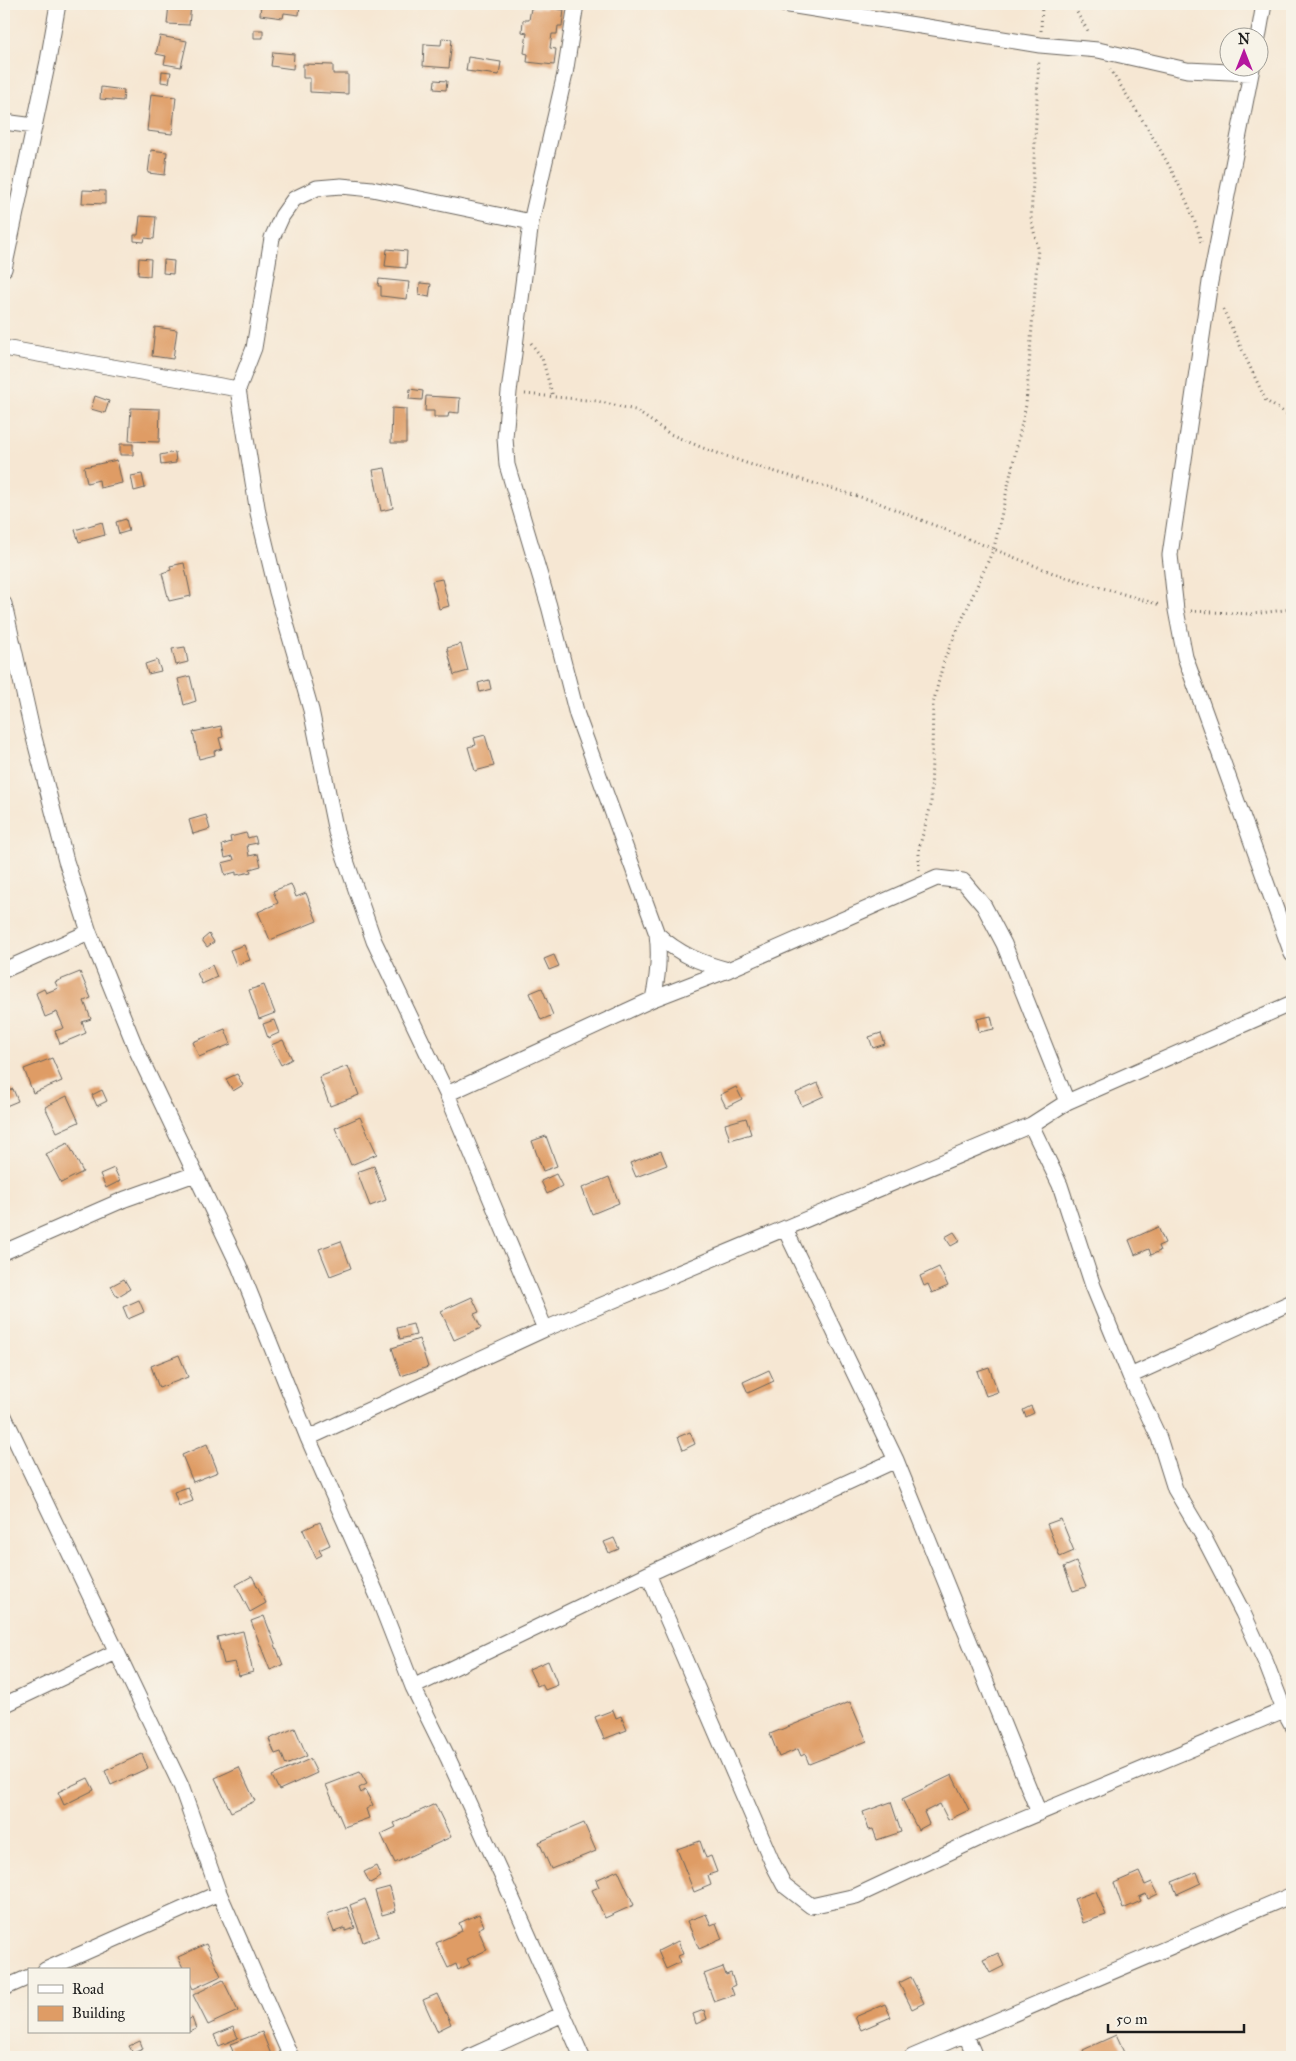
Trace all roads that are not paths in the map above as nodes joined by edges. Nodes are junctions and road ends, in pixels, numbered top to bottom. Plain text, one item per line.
1 (58, 4) edge
2 (576, 4) edge
3 (783, 4) edge
4 (1264, 4) edge
5 (1260, 28) edge
6 (1218, 70) edge
7 (1250, 78) edge
8 (4, 122) edge
9 (34, 126) junction
10 (531, 222) junction
11 (4, 269) edge
12 (4, 348) edge
13 (238, 390) junction
14 (4, 604) edge
15 (89, 932) junction
16 (657, 934) junction
17 (1292, 954) edge
18 (4, 970) edge
19 (728, 970) junction
20 (653, 999) junction
21 (1292, 1003) edge
22 (447, 1094) junction
23 (1067, 1102) junction
24 (1031, 1125) junction
25 (195, 1174) junction
26 (785, 1229) junction
27 (4, 1252) edge
28 (1292, 1302) edge
29 (545, 1329) junction
30 (1130, 1376) junction
31 (4, 1416) edge
32 (308, 1438) junction
33 (896, 1460) junction
34 (648, 1574) junction
35 (116, 1652) junction
36 (413, 1687) junction
37 (4, 1704) edge
38 (1284, 1710) junction
39 (1292, 1725) edge
40 (1039, 1813) junction
41 (219, 1893) junction
42 (1292, 1895) edge
43 (50, 1968) edge
44 (28, 1977) edge
45 (4, 1988) edge
46 (563, 2014) junction
47 (966, 2035) junction
48 (291, 2057) edge
49 (469, 2057) edge
50 (582, 2057) edge
51 (912, 2057) edge
52 (975, 2057) edge

1 - 9 street
2 - 10 street
3 - 6 street
4 - 5 street
7 - 17 street
8 - 9 street
9 - 11 street
10 - 13 street
10 - 16 street
12 - 13 street
13 - 22 street
14 - 15 street
15 - 18 street
15 - 25 street
16 - 19 street
16 - 20 street
19 - 20 street
19 - 23 street
20 - 22 street
21 - 23 street
22 - 29 street
23 - 24 street
24 - 26 street
24 - 30 street
25 - 27 street
25 - 32 street
26 - 29 street
26 - 33 street
28 - 30 street
29 - 32 street
30 - 38 street
31 - 35 street
32 - 36 street
33 - 34 street
33 - 40 street
34 - 36 street
34 - 40 street
35 - 37 street
35 - 41 street
36 - 46 street
38 - 39 street
38 - 40 street
41 - 43 street
41 - 48 street
42 - 47 street
44 - 45 street
46 - 49 street
46 - 50 street
47 - 51 street
47 - 52 street

